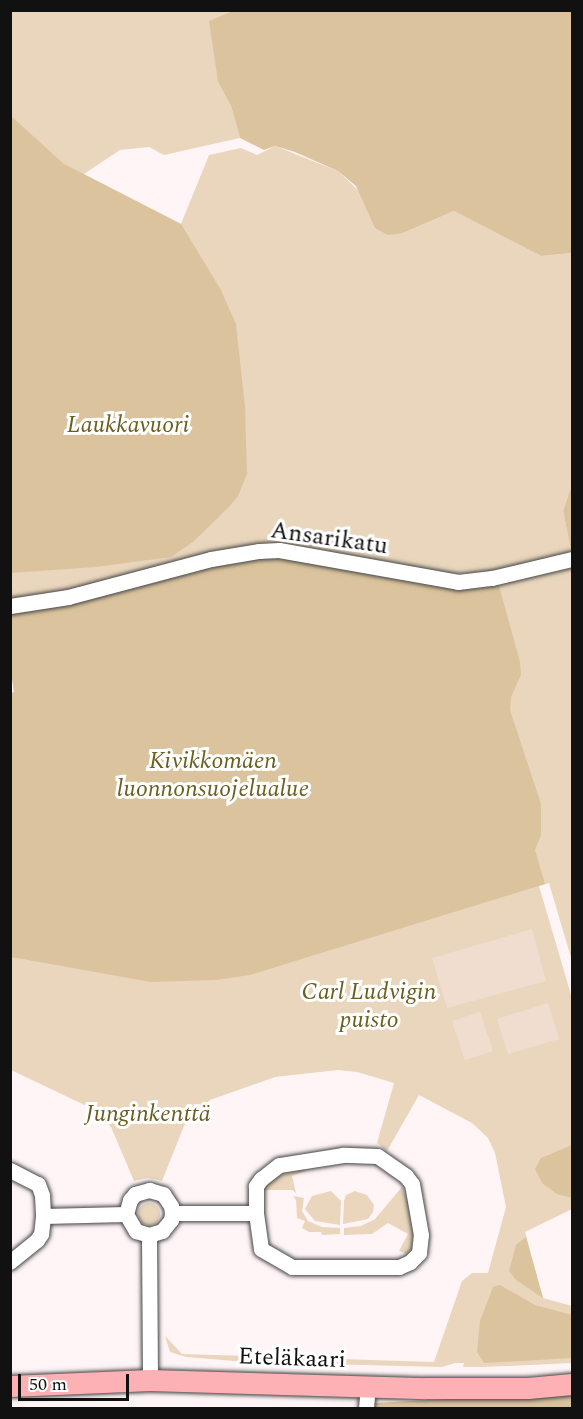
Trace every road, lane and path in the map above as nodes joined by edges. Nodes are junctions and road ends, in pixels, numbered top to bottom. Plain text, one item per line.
1 (573, 559) edge
2 (10, 606) edge
3 (10, 1170) edge
4 (172, 1213) junction
5 (256, 1213) junction
6 (126, 1214) junction
7 (43, 1216) junction
8 (149, 1235) junction
9 (10, 1262) edge
10 (150, 1380) junction
11 (573, 1384) edge
12 (10, 1386) edge
13 (368, 1386) junction
14 (366, 1408) edge

1 - 2 street, Ansarikatu
3 - 7 street
4 - 5 street
4 - 6 street
4 - 8 street
5 - 5 street
6 - 7 street
6 - 8 street
7 - 9 street
8 - 10 street
10 - 12 main road, Eteläkaari
10 - 13 main road, Eteläkaari
11 - 13 main road, Eteläkaari
13 - 14 street

